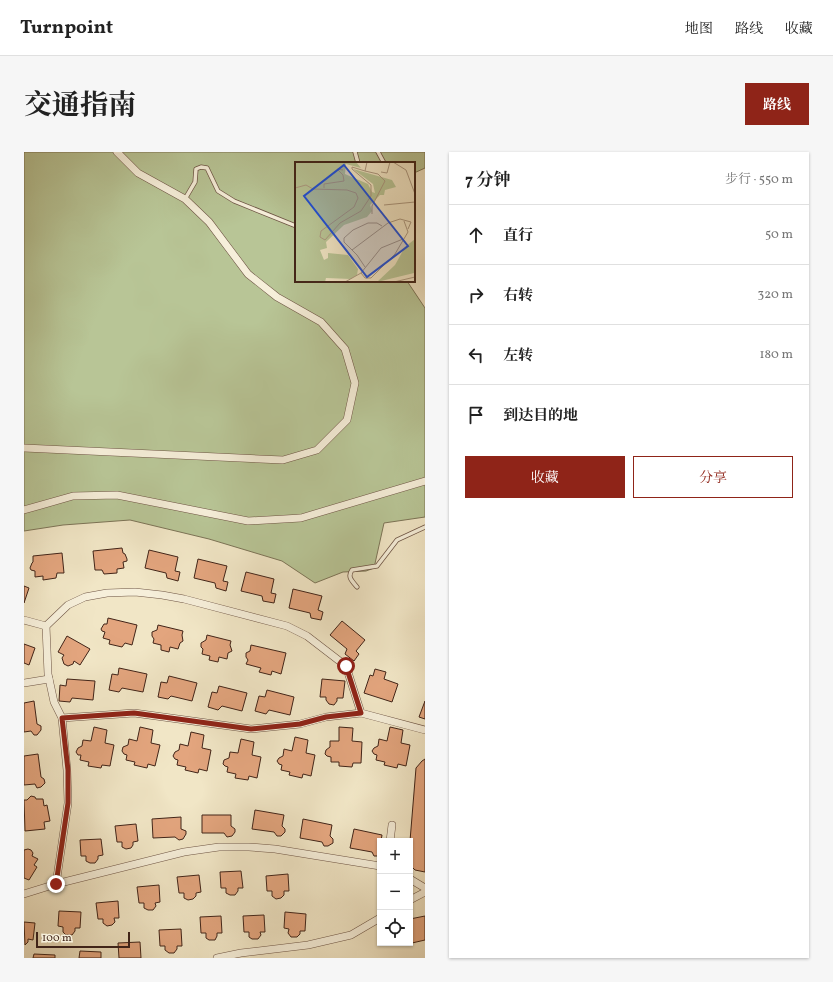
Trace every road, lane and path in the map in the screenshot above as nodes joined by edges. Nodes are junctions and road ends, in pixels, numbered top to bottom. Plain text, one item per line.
1 (117, 152) edge
2 (355, 152) edge
3 (378, 152) edge
4 (358, 162) edge
5 (383, 162) edge
6 (185, 199) junction
7 (295, 226) edge
8 (24, 448) edge
9 (425, 481) edge
10 (24, 510) edge
11 (425, 527) edge
12 (357, 587) dead end
13 (24, 620) edge
14 (46, 626) junction
15 (49, 679) junction
16 (24, 683) edge
17 (361, 713) junction
18 (62, 718) junction
19 (425, 730) edge
20 (392, 825) dead end
21 (390, 838) edge
22 (377, 866) edge
23 (413, 881) edge
24 (56, 884) junction
25 (425, 888) edge
26 (425, 892) edge
27 (24, 894) edge
28 (413, 898) edge
29 (377, 920) edge
30 (217, 958) edge

1 - 6 street
2 - 4 lane
3 - 5 lane
6 - 7 lane
6 - 8 street
9 - 10 street
11 - 12 lane
13 - 14 street
14 - 15 street
14 - 17 street
15 - 16 street
15 - 18 street
17 - 18 street
17 - 19 street
18 - 24 street
20 - 21 street
22 - 24 street
23 - 25 street
24 - 27 street
26 - 28 street
29 - 30 street

